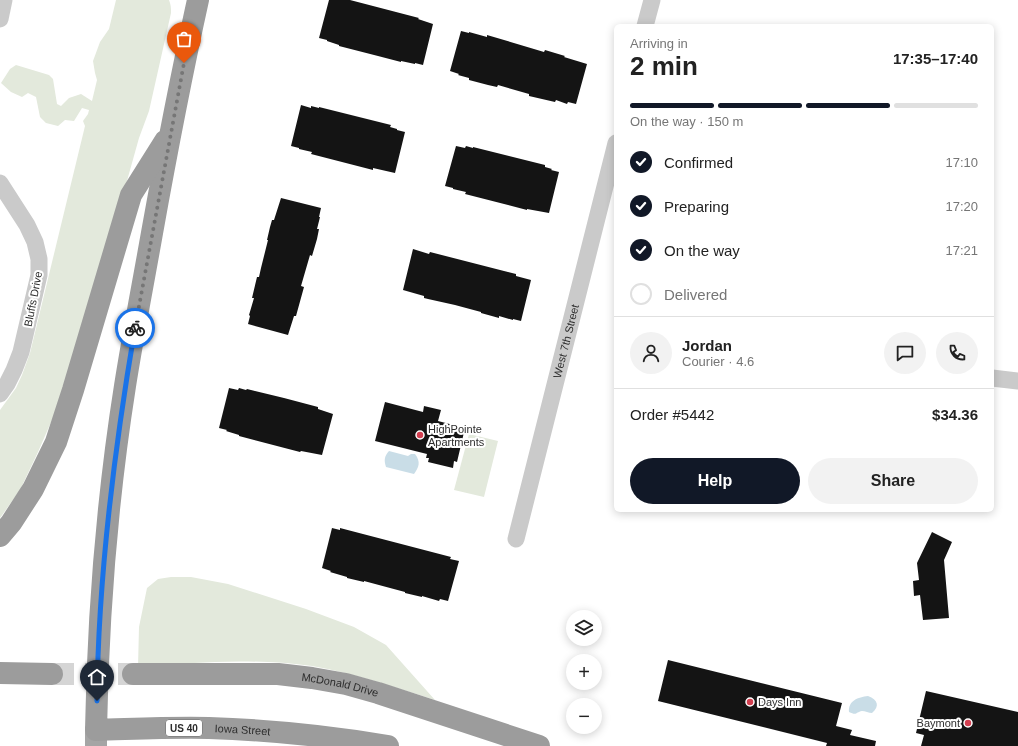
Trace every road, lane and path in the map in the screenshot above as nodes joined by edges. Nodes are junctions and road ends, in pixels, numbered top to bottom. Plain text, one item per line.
1 (4, 0) edge
2 (198, 0) edge
3 (652, 0) edge
4 (0, 19) edge
5 (646, 24) edge
6 (171, 132) junction
7 (614, 151) edge
8 (0, 183) edge
9 (994, 378) edge
10 (1018, 381) edge
11 (0, 394) edge
12 (0, 536) edge
13 (516, 539) dead end
14 (0, 673) edge
15 (52, 674) tunnel mouth
16 (133, 674) tunnel mouth
17 (96, 738) edge
18 (388, 746) edge
19 (539, 746) edge

1 - 4 street
2 - 6 highway, US 40
3 - 5 street
6 - 12 highway
6 - 17 highway, US 40
7 - 13 street, West 7th Street
8 - 11 street, Bluffs Drive
9 - 10 street
14 - 15 highway
16 - 19 highway, McDonald Drive
17 - 18 highway, Iowa Street / US 40

